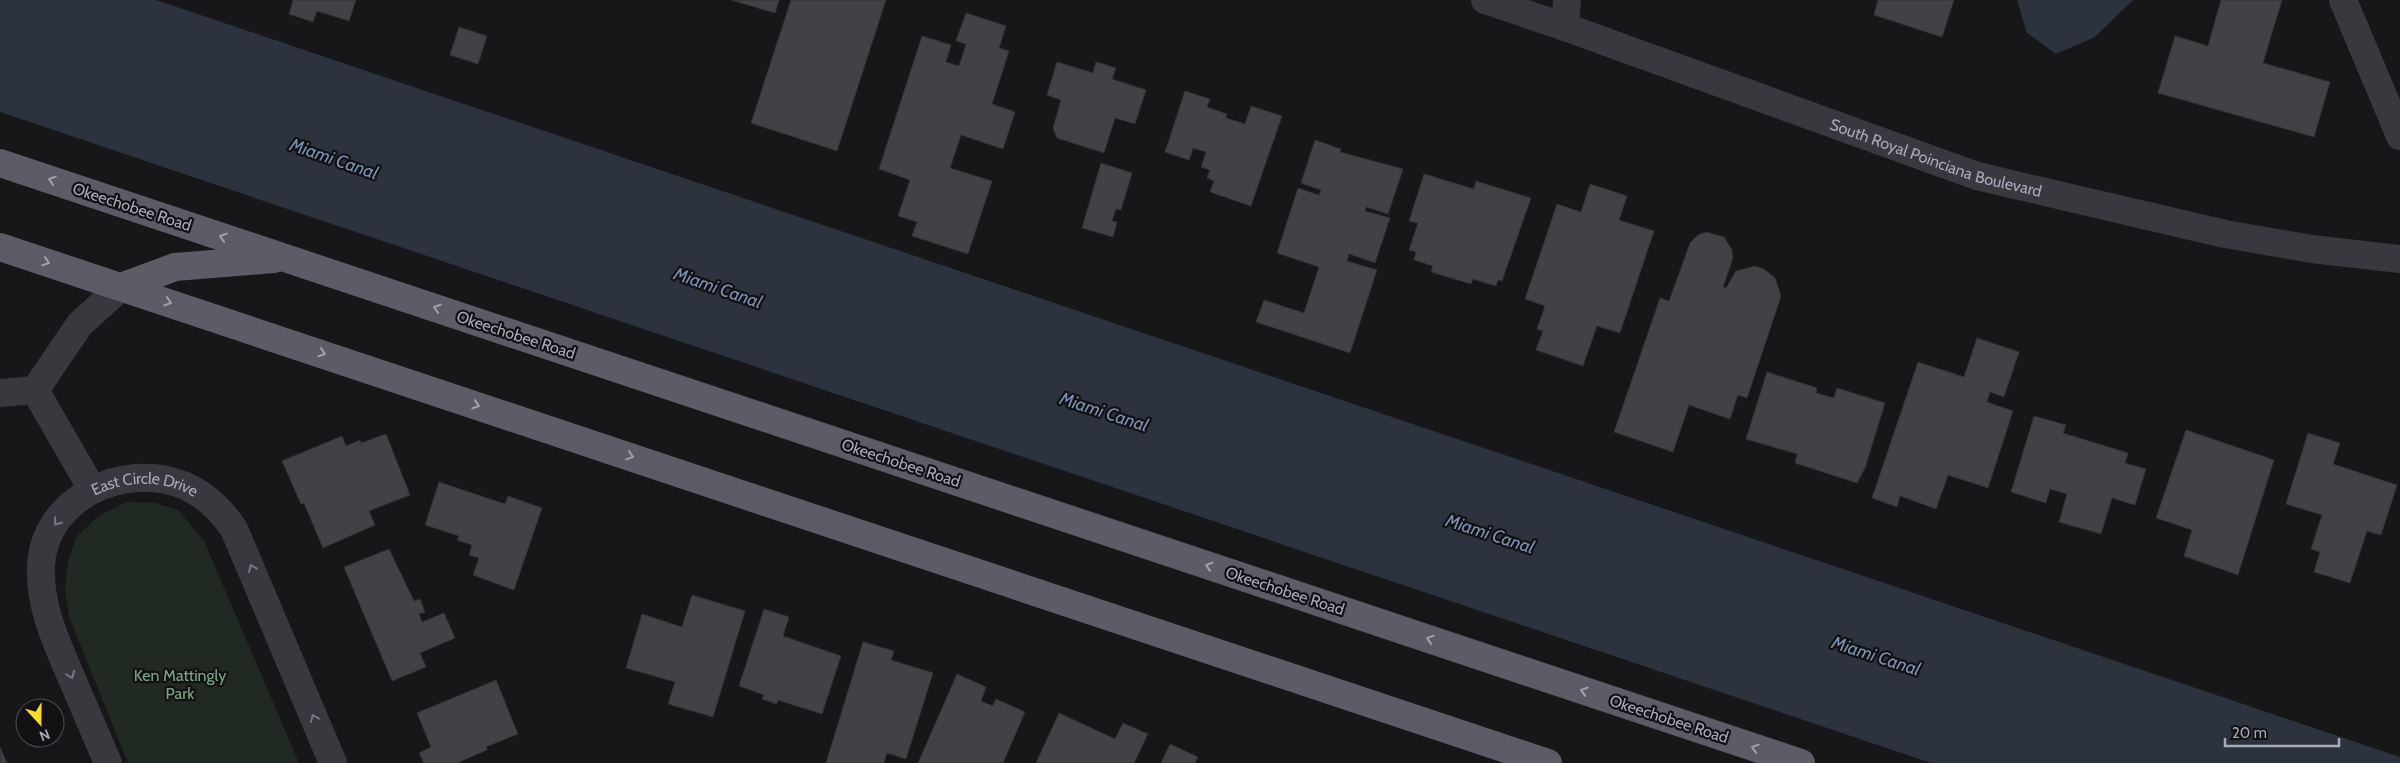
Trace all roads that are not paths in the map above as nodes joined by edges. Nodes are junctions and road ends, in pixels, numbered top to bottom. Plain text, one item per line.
1 (1485, 0) edge
2 (1567, 0) edge
3 (2343, 0) edge
4 (1565, 27) junction
5 (2400, 136) edge
6 (0, 163) edge
7 (0, 246) edge
8 (286, 258) junction
9 (2400, 259) edge
10 (121, 286) junction
11 (34, 390) junction
12 (0, 393) edge
13 (92, 489) junction
14 (108, 763) edge
15 (333, 763) edge
16 (1548, 763) edge
17 (1801, 763) edge

1 - 4 street, South Royal Poinciana Boulevard
2 - 4 street
3 - 5 street
4 - 9 street, South Royal Poinciana Boulevard
8 -> 6 highway, Okeechobee Road
7 -> 10 highway
8 - 10 highway
17 -> 8 highway, Okeechobee Road
10 - 11 street
10 -> 16 highway
11 - 12 street
11 - 13 street
13 -> 14 street, East Circle Drive
15 -> 13 street, East Circle Drive

